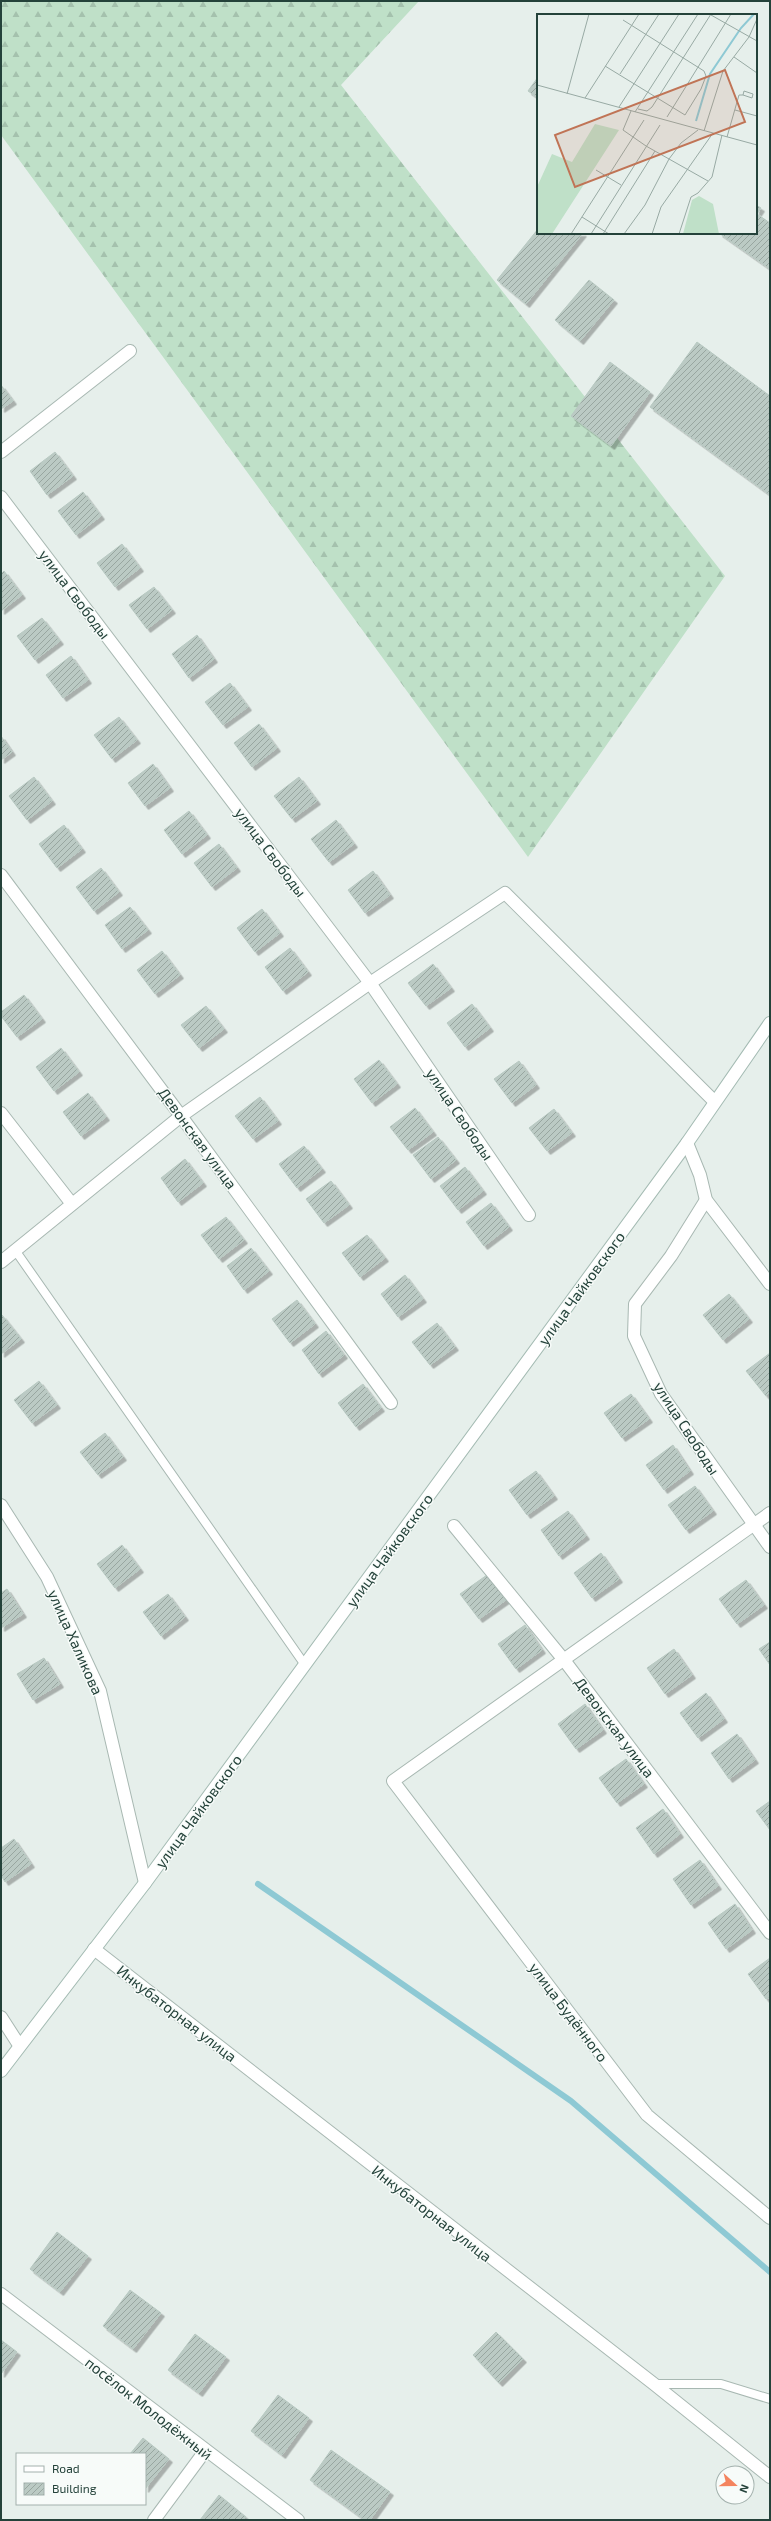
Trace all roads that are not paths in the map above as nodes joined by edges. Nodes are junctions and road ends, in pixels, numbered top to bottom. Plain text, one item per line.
1 (130, 351) dead end
2 (1, 452) edge
3 (1, 497) edge
4 (1, 875) edge
5 (370, 983) junction
6 (770, 1023) edge
7 (714, 1101) junction
8 (1, 1113) edge
9 (181, 1116) junction
10 (687, 1143) junction
11 (706, 1200) junction
12 (72, 1204) junction
13 (529, 1215) dead end
14 (15, 1250) junction
15 (1, 1262) edge
16 (770, 1284) edge
17 (391, 1404) dead end
18 (1, 1505) edge
19 (770, 1513) edge
20 (454, 1526) dead end
21 (754, 1526) junction
22 (770, 1546) edge
23 (564, 1660) junction
24 (305, 1665) junction
25 (145, 1884) junction
26 (770, 1933) edge
27 (94, 1949) junction
28 (1, 2017) edge
29 (19, 2045) junction
30 (1, 2071) edge
31 (770, 2218) edge
32 (1, 2294) edge
33 (654, 2384) junction
34 (770, 2399) edge
35 (206, 2451) junction
36 (770, 2477) edge
37 (154, 2520) edge
38 (298, 2520) edge

1 - 2 street
3 - 5 street, улица Свободы
4 - 9 street, Девонская улица
5 - 7 street
5 - 9 street
5 - 13 street, улица Свободы
6 - 7 street, улица Чайковского
7 - 10 street, улица Чайковского
8 - 12 street
9 - 12 street
9 - 17 street, Девонская улица
10 - 11 street
10 - 24 street, улица Чайковского
11 - 16 street
11 - 21 street, улица Свободы
12 - 14 street
14 - 15 street
14 - 24 lane
18 - 25 street, улица Халикова
19 - 21 street
20 - 23 street, Девонская улица
21 - 22 street, улица Свободы
21 - 23 street
23 - 26 street, Девонская улица
23 - 31 street, улица Будённого
24 - 25 street, улица Чайковского
25 - 27 street, улица Чайковского
27 - 29 street, улица Чайковского
27 - 33 street, Инкубаторная улица
28 - 29 street
29 - 30 street, улица Чайковского
32 - 35 street, посёлок Молодёжный
33 - 34 lane
33 - 36 street, Инкубаторная улица
35 - 37 street
35 - 38 street, посёлок Молодёжный

